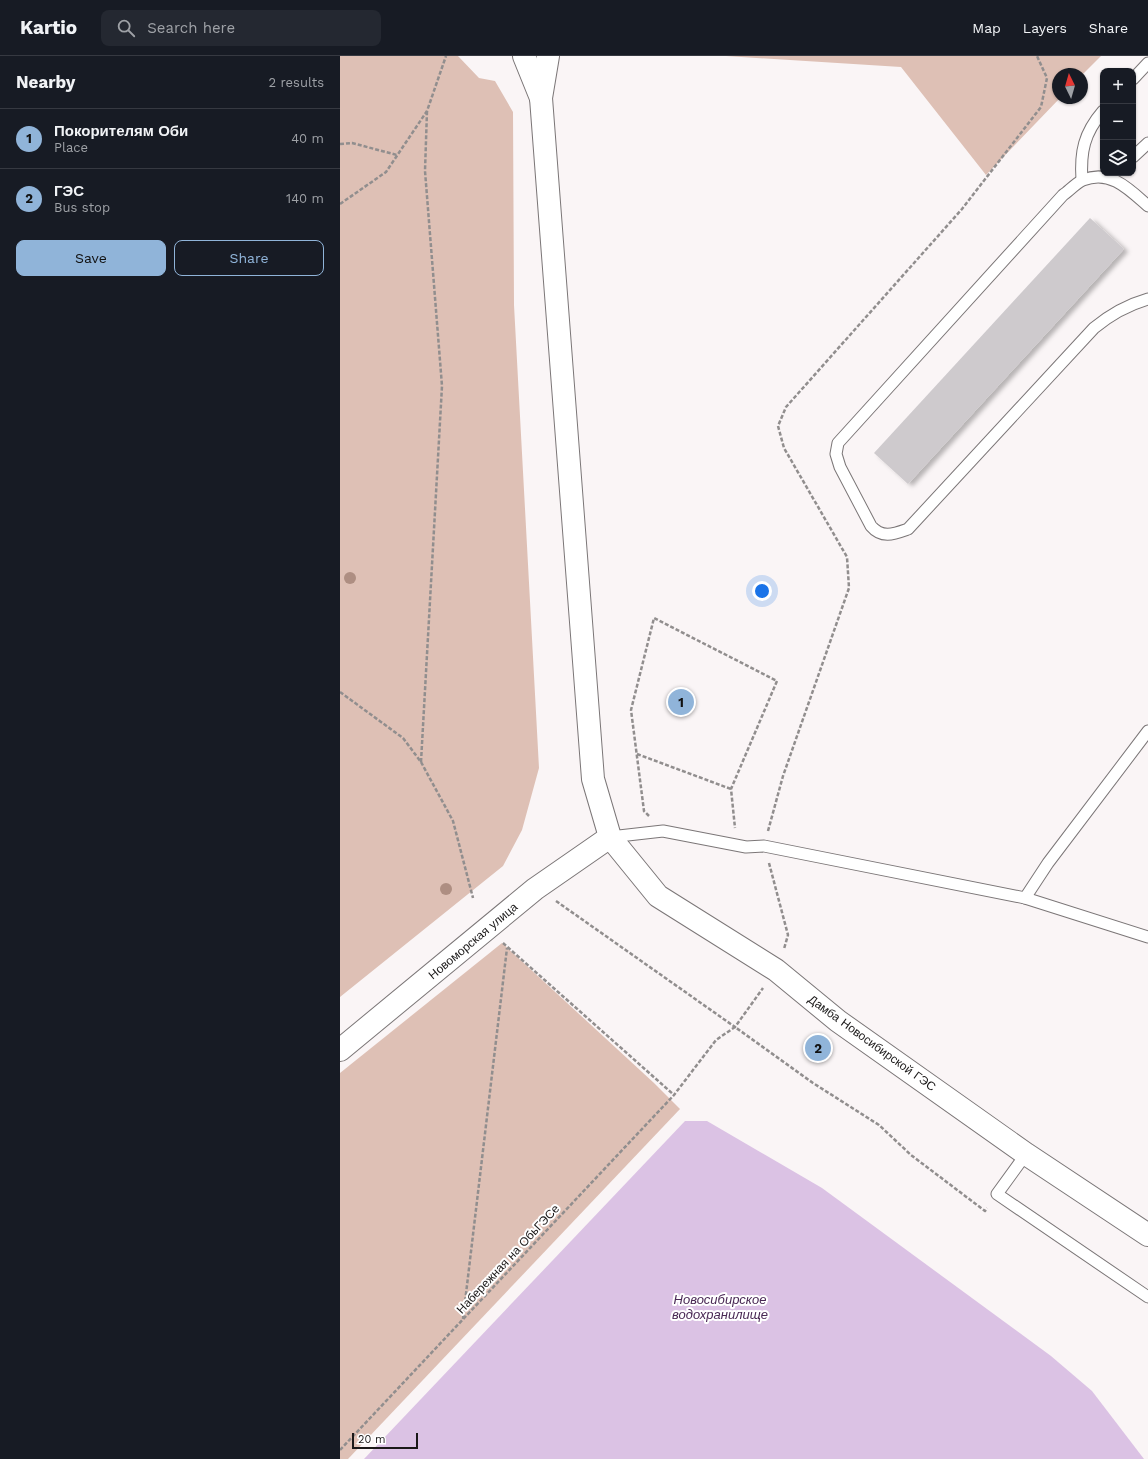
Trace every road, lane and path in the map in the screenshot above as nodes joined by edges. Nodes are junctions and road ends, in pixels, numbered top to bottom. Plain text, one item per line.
1 (446, 56) edge
2 (524, 56) edge
3 (548, 56) edge
4 (1148, 62) edge
5 (1136, 76) edge
6 (541, 98) junction
7 (427, 111) junction
8 (1100, 116) edge
9 (1148, 143) edge
10 (340, 144) edge
11 (1136, 154) edge
12 (397, 155) junction
13 (1120, 177) edge
14 (1082, 180) junction
15 (340, 204) edge
16 (1148, 206) edge
17 (1148, 299) edge
18 (340, 692) edge
19 (1148, 731) edge
20 (637, 754) junction
21 (421, 762) junction
22 (730, 789) junction
23 (663, 832) junction
24 (610, 837) junction
25 (739, 846) junction
26 (472, 898) dead end
27 (1025, 898) junction
28 (554, 899) dead end
29 (489, 928) junction
30 (1148, 937) edge
31 (507, 948) junction
32 (735, 1027) junction
33 (340, 1050) edge
34 (674, 1095) junction
35 (1026, 1154) junction
36 (997, 1194) junction
37 (1148, 1235) edge
38 (1148, 1297) edge
39 (463, 1319) junction
40 (340, 1450) edge

1 - 7 path
2 - 6 main road
3 - 6 main road
4 - 5 lane
6 - 24 main road
7 - 12 path
7 - 21 path
8 - 14 lane
9 - 11 lane
10 - 12 path
12 - 15 path
13 - 14 lane
13 - 16 lane
14 - 17 lane
18 - 21 path
19 - 27 lane
20 - 22 path
20 - 22 path
20 - 23 path
21 - 26 path
22 - 25 path
23 - 24 lane
23 - 25 lane
24 - 29 main road, Новоморская улица
24 - 35 main road, Дамба Новосибирской ГЭС
25 - 27 lane
27 - 30 lane
28 - 32 path
29 - 31 path
29 - 33 main road, Новоморская улица
31 - 34 path
31 - 39 path
32 - 34 path, Набережная на ОбьГЭСе
32 - 36 path
34 - 39 path, Набережная на ОбьГЭСе
35 - 36 lane
35 - 37 main road, Дамба Новосибирской ГЭС
36 - 38 lane
39 - 40 path, Набережная на ОбьГЭСе

